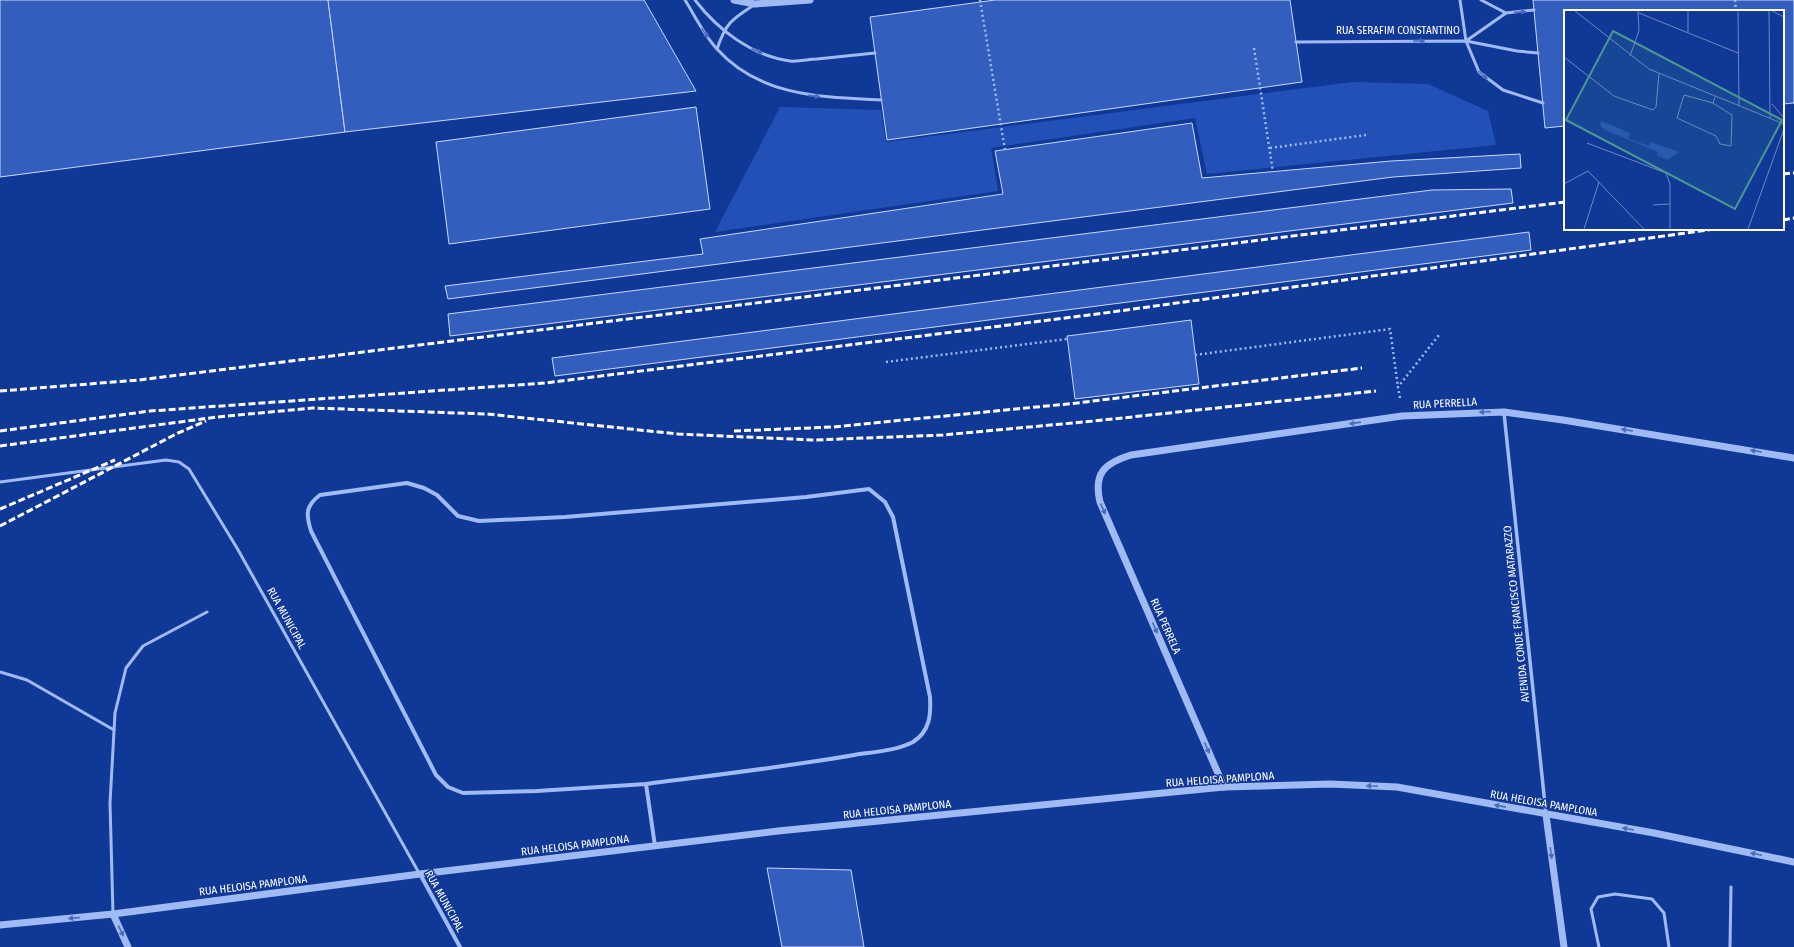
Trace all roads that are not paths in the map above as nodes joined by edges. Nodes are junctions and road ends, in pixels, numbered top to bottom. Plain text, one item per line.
1 (685, 0) edge
2 (695, 0) edge
3 (734, 0) edge
4 (810, 0) edge
5 (1460, 0) edge
6 (1481, 0) edge
7 (755, 4) junction
8 (1534, 10) dead end
9 (1506, 13) junction
10 (724, 30) junction
11 (1466, 41) junction
12 (1296, 42) dead end
13 (717, 49) junction
14 (875, 53) dead end
15 (1538, 53) dead end
16 (881, 100) dead end
17 (1543, 103) dead end
18 (1504, 412) junction
19 (1794, 458) edge
20 (1101, 472) joint
21 (0, 482) edge
22 (207, 612) dead end
23 (0, 672) edge
24 (114, 730) junction
25 (646, 784) junction
26 (1224, 787) junction
27 (1546, 815) junction
28 (655, 846) junction
29 (1794, 862) edge
30 (420, 874) junction
31 (1731, 887) dead end
32 (113, 914) junction
33 (0, 925) edge
34 (128, 947) edge
35 (460, 947) edge
36 (1564, 947) edge
37 (1599, 947) edge
38 (1668, 947) edge
39 (1730, 947) edge

1 -> 13 lane
2 - 10 lane
3 - 7 street
4 - 7 street
5 - 11 lane
6 - 9 lane
7 - 10 lane
9 -> 8 lane
9 - 11 lane
10 - 13 lane
10 -> 14 lane
12 -> 11 lane, RUA SERAFIM CONSTANTINO
11 - 15 lane
11 -> 17 lane, RUA SERAFIM CONSTANTINO
13 -> 16 lane
19 -> 18 street, RUA PERRELLA
18 -> 20 street, RUA PERRELLA
18 - 27 street, AVENIDA CONDE FRANCISCO MATARAZZO
20 -> 26 street, RUA PERRELA
21 - 30 lane, RUA MUNICIPAL
22 - 24 lane
23 - 24 lane
24 - 32 lane
25 - 25 street
25 - 28 street
27 -> 26 street, RUA HELOISA PAMPLONA
26 - 28 street, RUA HELOISA PAMPLONA
29 -> 27 street, RUA HELOISA PAMPLONA
27 -> 36 street
28 - 30 street, RUA HELOISA PAMPLONA
30 - 32 street, RUA HELOISA PAMPLONA
30 - 35 street, RUA MUNICIPAL
31 - 39 lane
32 -> 33 street, RUA HELOISA PAMPLONA
32 -> 34 street
37 - 38 lane

